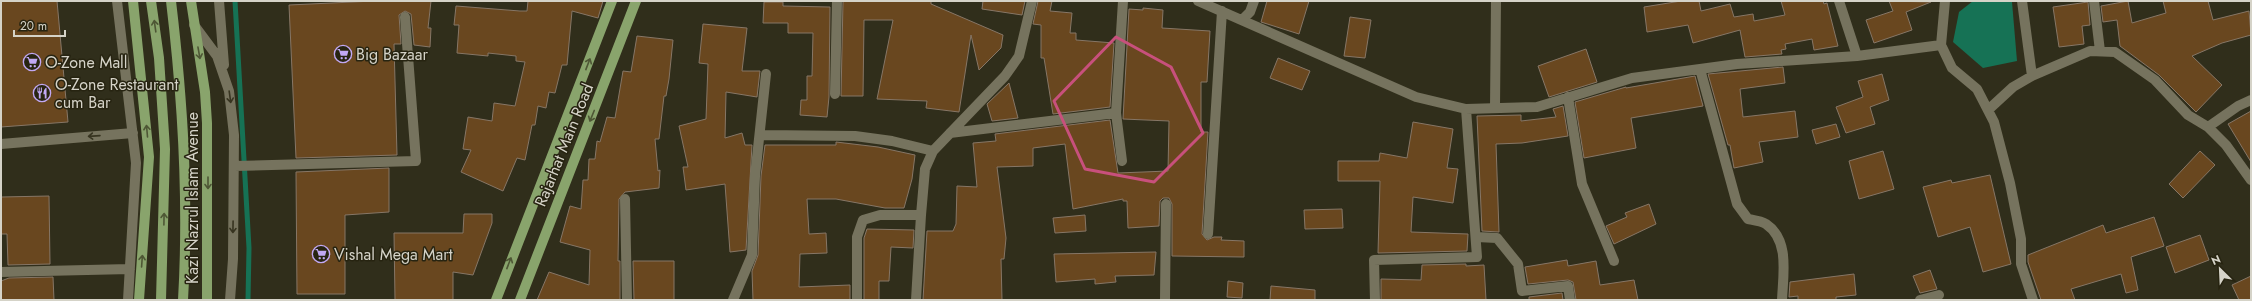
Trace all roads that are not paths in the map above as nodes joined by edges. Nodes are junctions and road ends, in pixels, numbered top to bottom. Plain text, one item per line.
1 (117, 1) edge
2 (134, 1) edge
3 (151, 1) edge
4 (171, 1) edge
5 (191, 1) edge
6 (219, 1) edge
7 (612, 1) edge
8 (636, 1) edge
9 (837, 1) edge
10 (1032, 1) edge
11 (1123, 1) edge
12 (1198, 1) edge
13 (1254, 1) edge
14 (1496, 1) edge
15 (1840, 1) edge
16 (1945, 1) edge
17 (2022, 1) edge
18 (2094, 1) edge
19 (1222, 12) junction
20 (405, 17) dead end
21 (1242, 20) junction
22 (194, 26) junction
23 (1940, 45) junction
24 (2100, 51) junction
25 (1856, 56) junction
26 (1700, 69) junction
27 (766, 74) dead end
28 (2032, 76) junction
29 (225, 78) junction
30 (835, 94) dead end
31 (1568, 97) junction
32 (2251, 100) edge
33 (1495, 108) junction
34 (1466, 109) junction
35 (1988, 110) junction
36 (1116, 113) junction
37 (2208, 127) junction
38 (133, 133) junction
39 (950, 133) junction
40 (760, 135) junction
41 (1, 144) edge
42 (933, 151) junction
43 (1122, 161) dead end
44 (234, 166) junction
45 (2251, 180) edge
46 (625, 199) dead end
47 (1166, 204) dead end
48 (921, 215) junction
49 (1208, 234) dead end
50 (1477, 237) junction
51 (1614, 261) dead end
52 (130, 269) junction
53 (1, 272) edge
54 (1939, 295) dead end
55 (128, 300) edge
56 (139, 300) edge
57 (161, 300) edge
58 (183, 300) edge
59 (207, 300) edge
60 (230, 300) edge
61 (496, 300) edge
62 (520, 300) edge
63 (627, 300) edge
64 (733, 300) edge
65 (857, 300) edge
66 (916, 300) edge
67 (1165, 300) edge
68 (1375, 300) edge
69 (1570, 300) edge
70 (1782, 300) edge
71 (1920, 300) edge
72 (2033, 300) edge

1 - 38 street
56 -> 2 main road
57 -> 3 main road
4 - 58 main road
5 - 22 main road, Kazi Nazrul Islam Avenue
6 - 29 street
61 -> 7 main road, Rajarhat Main Road
8 -> 62 main road, Rajarhat Main Road
9 - 30 street
10 - 39 street
11 - 36 street
12 - 19 street
13 - 21 street
14 - 33 street
15 - 25 street
16 - 23 street
17 - 28 street
18 - 24 street
19 - 21 street
19 - 49 street
20 - 44 street
21 - 34 street
22 - 29 street
22 -> 59 main road, Kazi Nazrul Islam Avenue
23 - 25 street
23 - 35 street
24 - 28 street
24 - 37 street
25 - 26 street
26 - 31 street
26 - 70 street
27 - 40 street
28 - 35 street
29 -> 44 street
31 - 33 street
31 - 51 street
32 - 37 street
33 - 34 street
34 - 50 street
35 - 72 street
36 - 39 street
36 - 43 street
37 - 45 street
38 -> 41 street
38 - 52 street
39 - 42 street
40 - 42 street
40 - 64 street
42 - 48 street
44 -> 60 street
46 - 63 street
47 - 67 street
48 - 65 street
48 - 66 street
50 - 68 street
50 - 69 street
52 - 53 street
52 - 55 street
54 - 71 street

